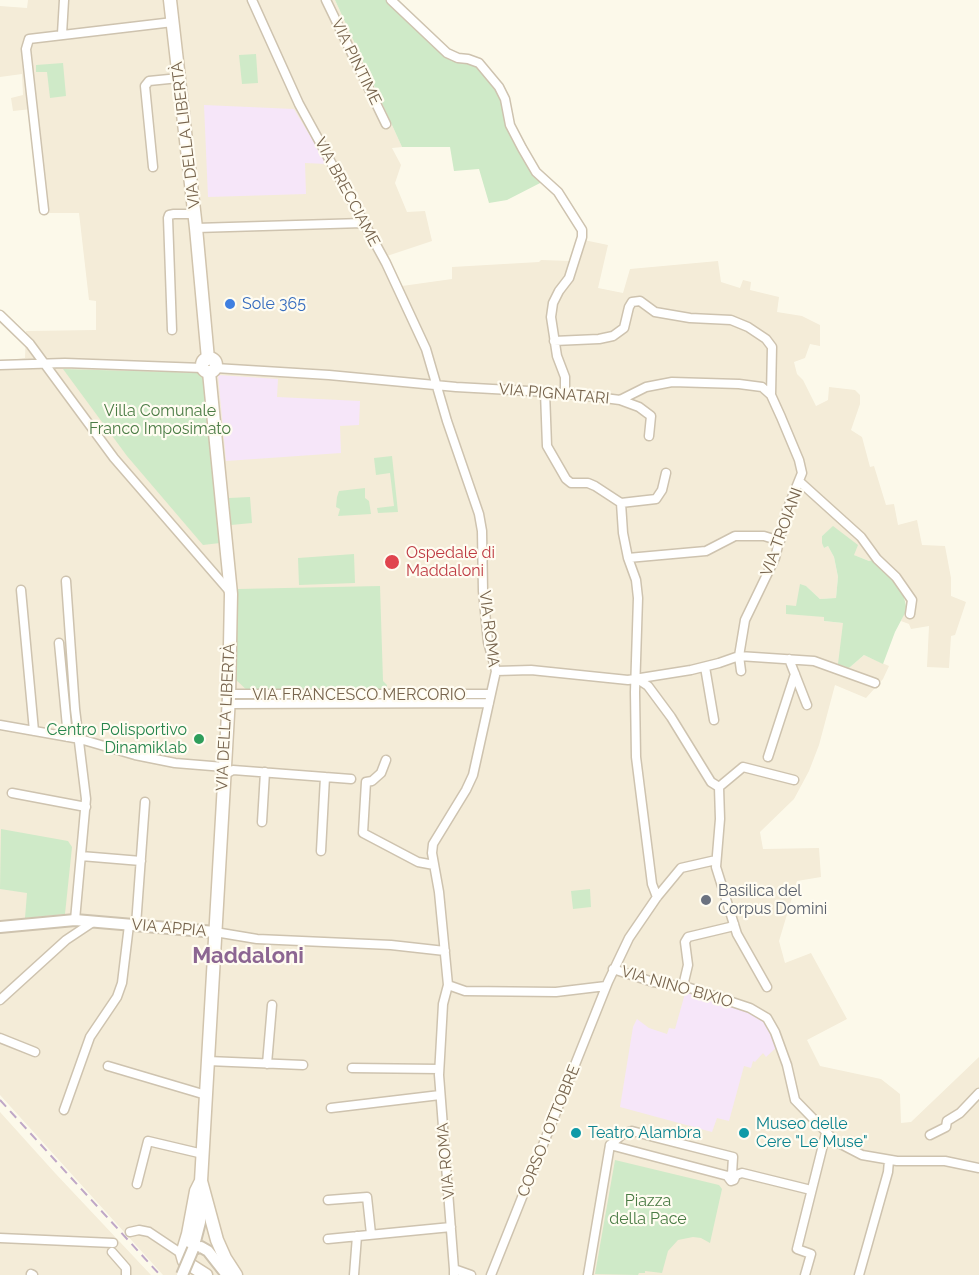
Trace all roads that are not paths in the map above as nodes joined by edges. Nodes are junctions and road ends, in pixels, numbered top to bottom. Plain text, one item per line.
1 (64, 0) edge
2 (170, 0) edge
3 (252, 0) edge
4 (326, 0) edge
5 (391, 0) edge
6 (172, 22) junction
7 (62, 34) junction
8 (179, 78) junction
9 (386, 124) dead end
10 (153, 167) dead end
11 (44, 210) dead end
12 (195, 214) junction
13 (363, 223) junction
14 (196, 228) junction
15 (0, 315) edge
16 (172, 330) dead end
17 (554, 341) junction
18 (45, 363) junction
19 (0, 365) edge
20 (209, 367) junction
21 (438, 385) junction
22 (545, 392) junction
23 (566, 393) junction
24 (771, 395) junction
25 (620, 400) junction
26 (649, 436) dead end
27 (666, 473) dead end
28 (800, 482) junction
29 (621, 503) junction
30 (780, 541) junction
31 (628, 558) junction
32 (66, 581) dead end
33 (21, 590) dead end
34 (231, 594) junction
35 (910, 614) dead end
36 (59, 643) dead end
37 (739, 656) junction
38 (789, 659) junction
39 (705, 667) junction
40 (741, 670) dead end
41 (496, 671) junction
42 (795, 674) junction
43 (635, 677) junction
44 (875, 683) dead end
45 (490, 698) junction
46 (228, 699) junction
47 (807, 705) dead end
48 (714, 720) dead end
49 (0, 725) edge
50 (34, 731) junction
51 (68, 737) junction
52 (80, 740) junction
53 (768, 757) dead end
54 (386, 760) dead end
55 (224, 771) junction
56 (265, 772) junction
57 (325, 777) junction
58 (351, 779) dead end
59 (794, 780) dead end
60 (719, 788) junction
61 (12, 793) dead end
62 (145, 802) dead end
63 (86, 807) junction
64 (262, 822) dead end
65 (321, 851) dead end
66 (81, 856) junction
67 (716, 860) junction
68 (141, 861) junction
69 (434, 865) junction
70 (657, 897) junction
71 (75, 920) junction
72 (93, 922) junction
73 (734, 924) junction
74 (132, 925) junction
75 (0, 927) edge
76 (215, 932) junction
77 (445, 951) junction
78 (613, 969) junction
79 (448, 986) junction
80 (606, 986) junction
81 (683, 986) junction
82 (767, 987) dead end
83 (0, 1000) edge
84 (272, 1005) dead end
85 (0, 1038) edge
86 (35, 1052) dead end
87 (208, 1061) junction
88 (267, 1064) junction
89 (303, 1065) dead end
90 (108, 1066) dead end
91 (352, 1068) dead end
92 (439, 1069) junction
93 (979, 1093) edge
94 (206, 1095) junction
95 (440, 1095) junction
96 (332, 1108) dead end
97 (64, 1110) dead end
98 (826, 1133) junction
99 (930, 1135) dead end
100 (610, 1145) junction
101 (203, 1154) junction
102 (889, 1160) junction
103 (979, 1168) edge
104 (732, 1176) junction
105 (201, 1181) junction
106 (136, 1184) dead end
107 (811, 1190) junction
108 (328, 1200) dead end
109 (451, 1227) junction
110 (130, 1232) dead end
111 (371, 1234) junction
112 (357, 1236) junction
113 (0, 1238) edge
114 (328, 1239) dead end
115 (188, 1251) junction
116 (454, 1272) edge
117 (126, 1275) edge
118 (182, 1275) edge
119 (206, 1275) edge
120 (227, 1275) edge
121 (236, 1275) edge
122 (354, 1275) edge
123 (471, 1275) edge
124 (491, 1275) edge
125 (588, 1275) edge
126 (806, 1275) edge
127 (860, 1275) edge

1 - 7 street
2 - 6 main road, VIA DELLA LIBERTÀ
3 - 13 street, VIA BRECCIAME
4 - 9 street, VIA PINTIME
5 - 17 street
6 - 7 street
6 - 8 main road, VIA DELLA LIBERTÀ
7 - 11 street
8 - 10 street
8 - 12 main road, VIA DELLA LIBERTÀ
12 - 14 main road, VIA DELLA LIBERTÀ
12 - 16 street
13 - 14 street
13 - 21 street, VIA BRECCIAME
14 - 20 main road, VIA DELLA LIBERTÀ
15 - 18 street
17 - 23 street
17 - 24 street
18 - 19 street, VIA PIGNATARI
18 - 20 street, VIA PIGNATARI
18 - 34 street
20 - 21 street, VIA PIGNATARI
20 - 34 main road, VIA DELLA LIBERTÀ
21 - 22 street, VIA PIGNATARI
21 - 41 street, VIA ROMA
22 - 23 street, VIA PIGNATARI
22 - 29 street
23 - 25 street, VIA PIGNATARI
24 - 25 street, VIA PIGNATARI
24 - 28 street, VIA TROIANI
25 - 26 street
27 - 29 street
28 - 30 street, VIA TROIANI
28 - 35 street
29 - 31 street
30 - 31 street
30 - 37 street, VIA TROIANI
31 - 43 street
32 - 52 street
33 - 50 street
34 - 46 main road, VIA DELLA LIBERTÀ
36 - 51 street
37 - 38 street
37 - 39 street
37 - 40 street, VIA TROIANI
38 - 42 street
38 - 44 street
39 - 43 street
39 - 48 street
41 - 43 street
41 - 45 street, VIA ROMA
42 - 47 street
42 - 53 street
43 - 60 street
43 - 70 street
45 - 46 street, VIA FRANCESCO MERCORIO
45 - 69 street, VIA ROMA
46 - 55 main road, VIA DELLA LIBERTÀ
49 - 50 street
50 - 51 street
51 - 52 street
52 - 55 street
52 - 63 street
54 - 69 street
55 - 56 street
55 - 76 main road, VIA DELLA LIBERTÀ
56 - 57 street
56 - 64 street
57 - 58 street
57 - 65 street
59 - 60 street
60 - 67 street
61 - 63 street
62 - 68 street
63 - 66 street
66 - 68 street
66 - 71 street
67 - 70 street, CORSO I OTTOBRE
67 - 73 street
68 - 74 street
69 - 77 street, VIA ROMA
70 - 78 street, CORSO I OTTOBRE
71 - 72 street, VIA APPIA
71 - 75 street, VIA APPIA
72 - 74 street, VIA APPIA
72 - 83 street
73 - 81 street
73 - 82 street
74 - 76 street, VIA APPIA
74 - 97 street
76 - 77 street, VIA APPIA
76 - 87 main road, VIA DELLA LIBERTÀ
77 - 79 street, VIA ROMA
78 - 80 street, CORSO I OTTOBRE
78 - 81 street, VIA NINO BIXIO
79 - 80 street
79 - 92 street, VIA ROMA
80 - 124 street, CORSO I OTTOBRE
81 - 98 street, VIA NINO BIXIO
84 - 88 street
85 - 86 street
87 - 88 street
87 - 94 main road, VIA DELLA LIBERTÀ
88 - 89 street
90 - 94 street
91 - 92 street
92 - 95 street, VIA ROMA
93 - 99 street
94 - 101 main road, VIA DELLA LIBERTÀ
95 - 96 street
95 - 109 street, VIA ROMA
98 - 102 street, VIA NINO BIXIO
98 - 107 street
100 - 104 street
100 - 104 street
100 - 125 street
101 - 105 main road, VIA DELLA LIBERTÀ
101 - 106 street
102 - 103 street, VIA NINO BIXIO
102 - 127 street
104 - 107 street
105 - 115 main road
105 - 121 main road
107 - 126 street
108 - 111 street
109 - 111 street
109 - 116 street, VIA ROMA
110 - 115 street
111 - 112 street
112 - 114 street
112 - 122 street
113 - 117 street
115 - 118 street, bridge
115 - 119 main road
115 - 120 street
116 - 123 street

